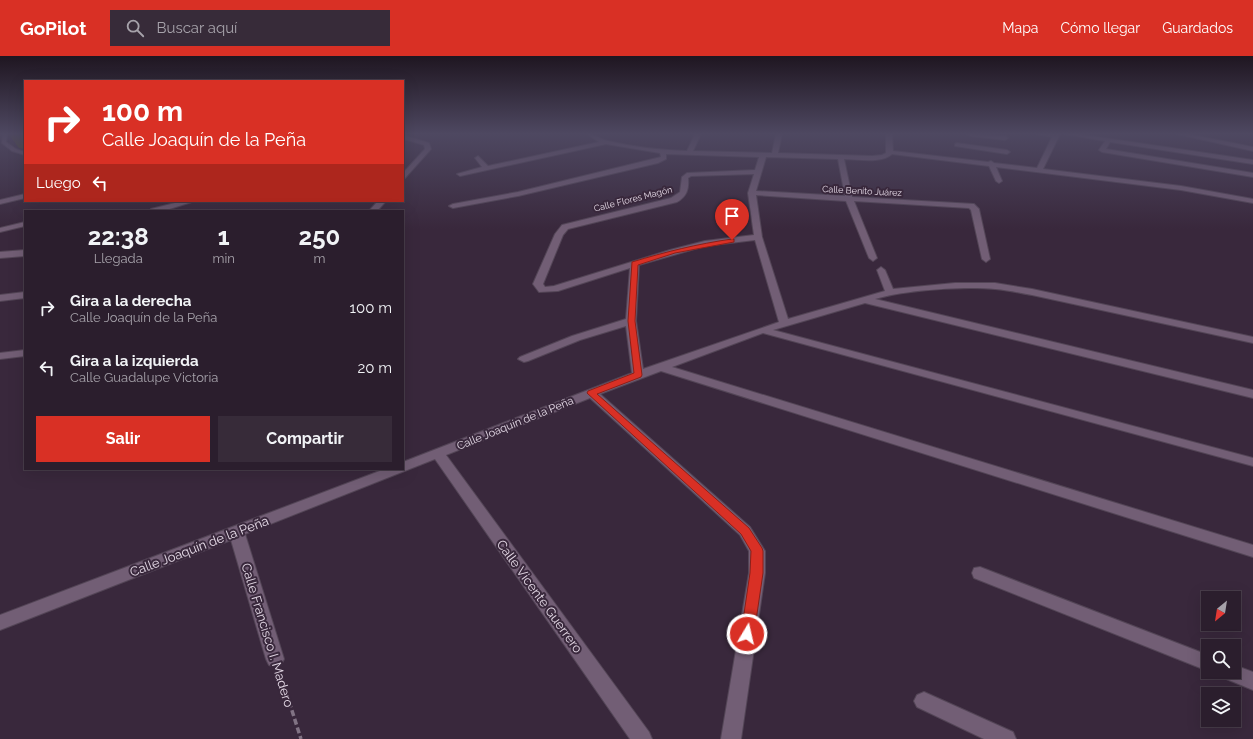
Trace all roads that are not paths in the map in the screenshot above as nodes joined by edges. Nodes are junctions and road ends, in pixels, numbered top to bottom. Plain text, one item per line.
1 (413, 166) edge
2 (496, 166) edge
3 (637, 166) edge
4 (760, 166) edge
5 (843, 166) edge
6 (992, 166) edge
7 (1014, 166) edge
8 (1042, 166) edge
9 (1198, 166) edge
10 (486, 168) joint
11 (1040, 169) junction
12 (758, 172) junction
13 (460, 174) dead end
14 (1253, 175) edge
15 (404, 176) edge
16 (999, 181) dead end
17 (752, 193) junction
18 (24, 196) edge
19 (849, 199) junction
20 (1253, 201) edge
21 (0, 202) edge
22 (186, 202) edge
23 (381, 202) edge
24 (453, 206) dead end
25 (158, 210) edge
26 (374, 210) edge
27 (24, 224) edge
28 (0, 230) edge
29 (758, 237) junction
30 (24, 253) edge
31 (0, 255) edge
32 (873, 258) dead end
33 (986, 259) dead end
34 (634, 264) junction
35 (881, 270) dead end
36 (890, 292) junction
37 (24, 296) edge
38 (0, 298) edge
39 (865, 300) junction
40 (631, 321) junction
41 (784, 322) junction
42 (762, 330) junction
43 (1253, 340) edge
44 (24, 353) edge
45 (0, 356) edge
46 (524, 359) dead end
47 (661, 367) junction
48 (638, 375) junction
49 (591, 393) junction
50 (1253, 394) edge
51 (438, 454) junction
52 (1253, 462) edge
53 (404, 467) edge
54 (395, 470) edge
55 (236, 531) junction
56 (1253, 551) edge
57 (980, 573) dead end
58 (0, 623) edge
59 (275, 659) road end
60 (1201, 660) edge
61 (1241, 676) edge
62 (1253, 681) edge
63 (924, 701) dead end
64 (642, 739) edge
65 (731, 739) edge
66 (1006, 739) edge

1 - 15 street
2 - 10 street
3 - 24 street
4 - 12 street
5 - 19 street
6 - 16 street
7 - 11 street
8 - 11 street
9 - 14 street
10 - 13 street
11 - 20 street
12 - 17 street
12 - 34 street, Calle Flores Magón
17 - 19 street, Calle Benito Juárez
17 - 29 street
18 - 21 street
19 - 32 street
19 - 33 street, Calle Benito Juárez
22 - 25 street
23 - 26 street
27 - 28 street
29 - 34 street
29 - 41 street
30 - 31 street
34 - 40 street
35 - 36 street
36 - 39 street, Calle Joaquín de la Peña
36 - 43 street, Calle Joaquín de la Peña
37 - 38 street
39 - 41 street, Calle Joaquín de la Peña
39 - 50 street
40 - 46 street
40 - 48 street
41 - 42 street, Calle Joaquín de la Peña
42 - 47 street, Calle Joaquín de la Peña
42 - 52 street
44 - 45 street
47 - 48 street, Calle Joaquín de la Peña
47 - 56 street
48 - 49 street, Calle Joaquín de la Peña
49 - 51 street, Calle Joaquín de la Peña
49 - 65 street
51 - 53 street, Calle Joaquín de la Peña
51 - 64 street, Calle Vicente Guerrero
54 - 55 street, Calle Joaquín de la Peña
55 - 58 street, Calle Joaquín de la Peña
55 - 59 street, Calle Francisco I. Madero
57 - 60 street
61 - 62 street
63 - 66 street

